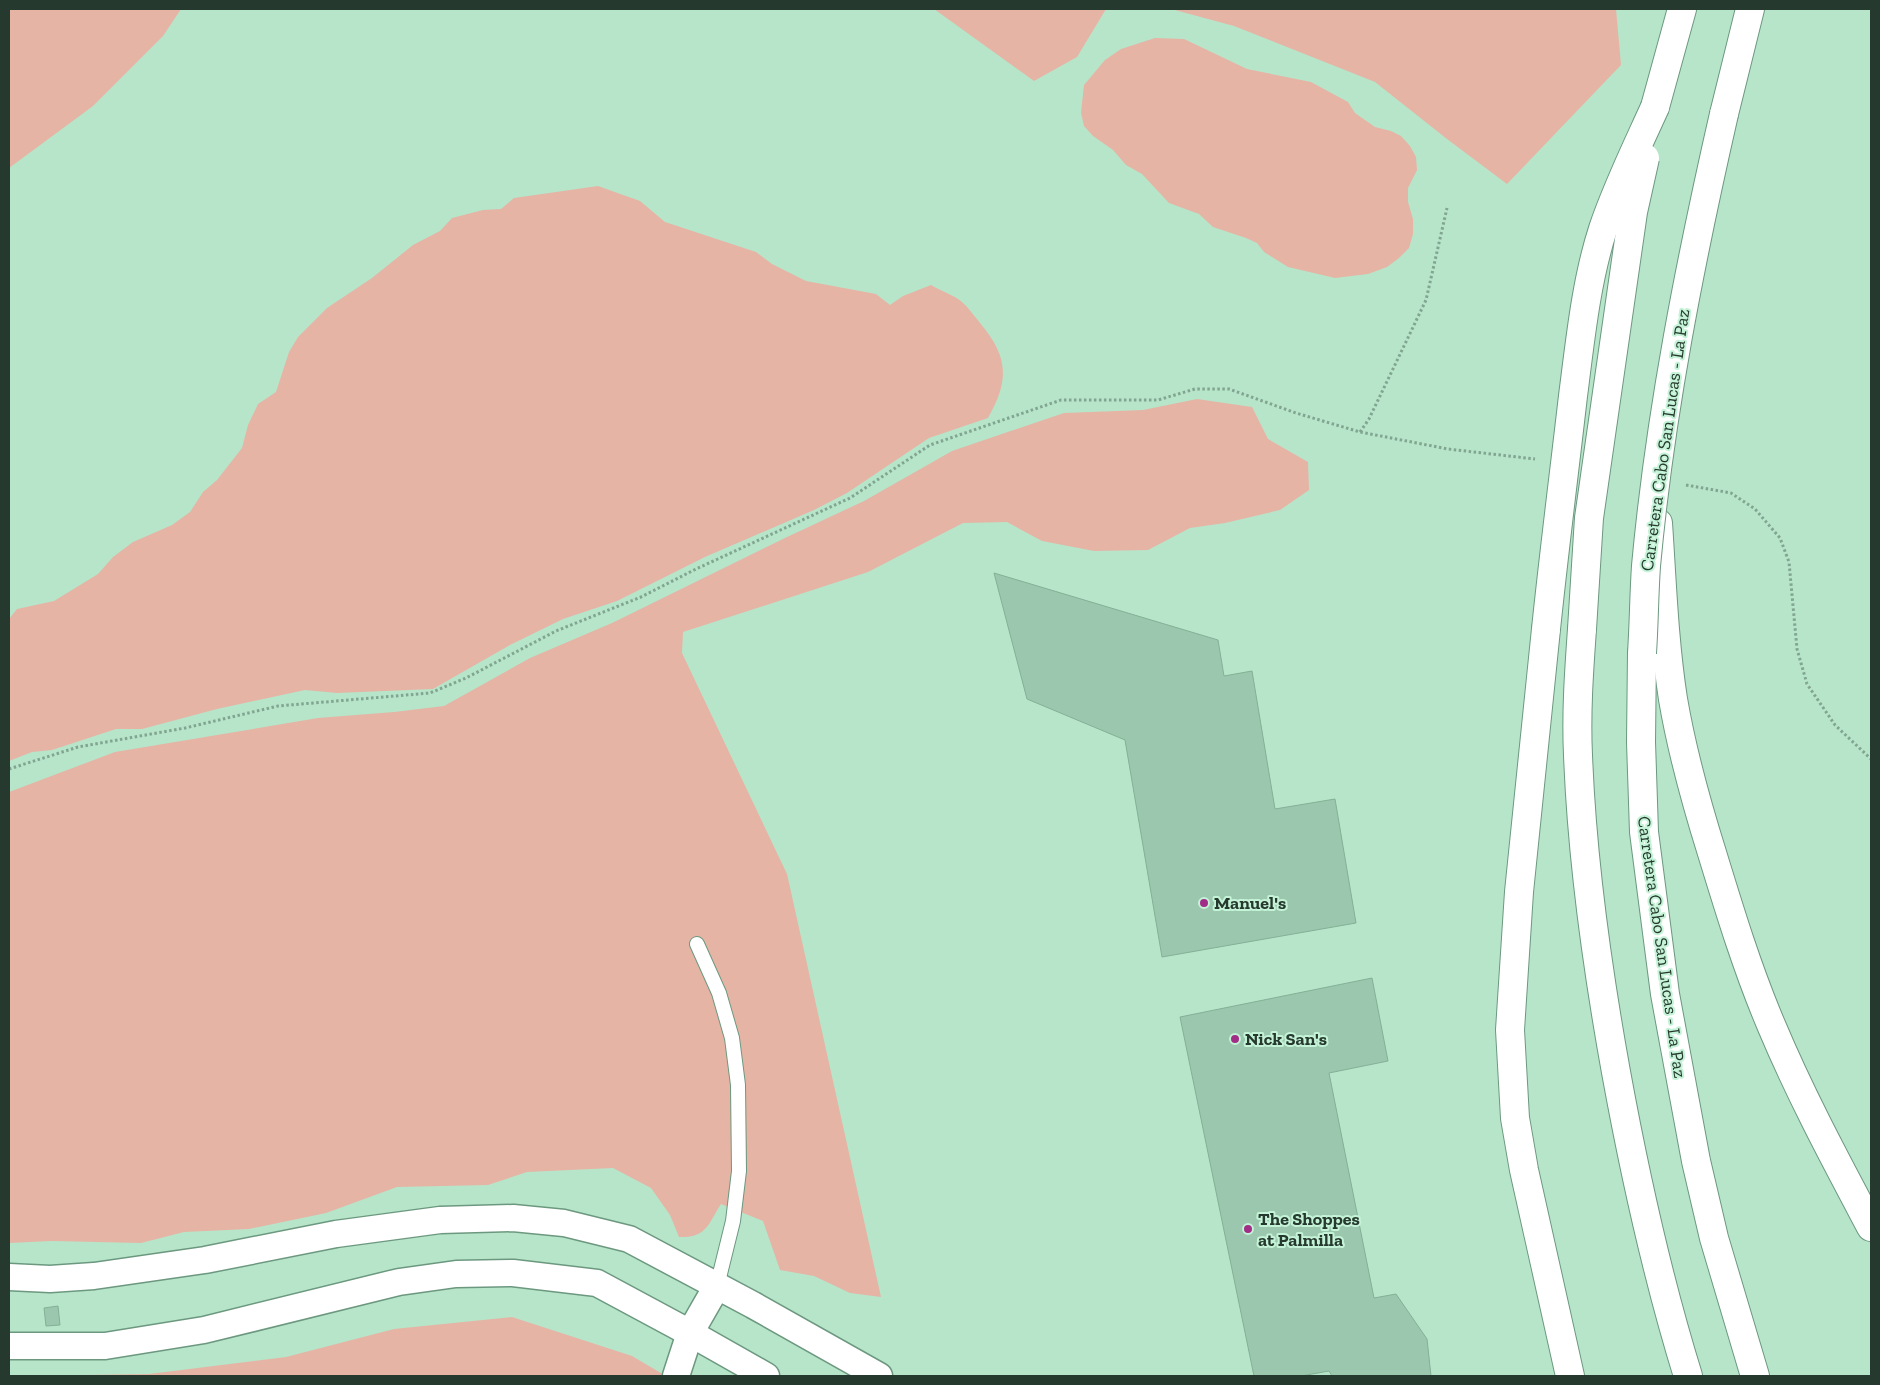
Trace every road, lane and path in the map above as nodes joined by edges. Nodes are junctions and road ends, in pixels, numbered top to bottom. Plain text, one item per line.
1 (1682, 9) edge
2 (1750, 9) edge
3 (1655, 107) junction
4 (1447, 208) dead end
5 (1360, 432) junction
6 (1536, 460) dead end
7 (1731, 493) dead end
8 (1655, 654) junction
9 (1871, 759) edge
10 (9, 769) edge
11 (697, 944) dead end
12 (1871, 1226) edge
13 (9, 1278) edge
14 (717, 1286) junction
15 (690, 1333) junction
16 (9, 1346) edge
17 (676, 1376) edge
18 (766, 1376) edge
19 (879, 1376) edge
20 (1570, 1376) edge
21 (1688, 1376) edge
22 (1755, 1376) edge

1 - 3 highway
2 - 8 highway, Carretera Cabo San Lucas - La Paz, bridge
3 - 20 highway, bridge
3 - 21 highway, bridge
4 - 5 path
5 - 6 path
5 - 10 path
7 - 9 path
8 - 12 highway
8 - 22 highway, Carretera Cabo San Lucas - La Paz
11 - 14 lane
13 - 14 street
14 - 15 street
14 - 19 street
15 - 16 street
15 - 17 street
15 - 18 street

